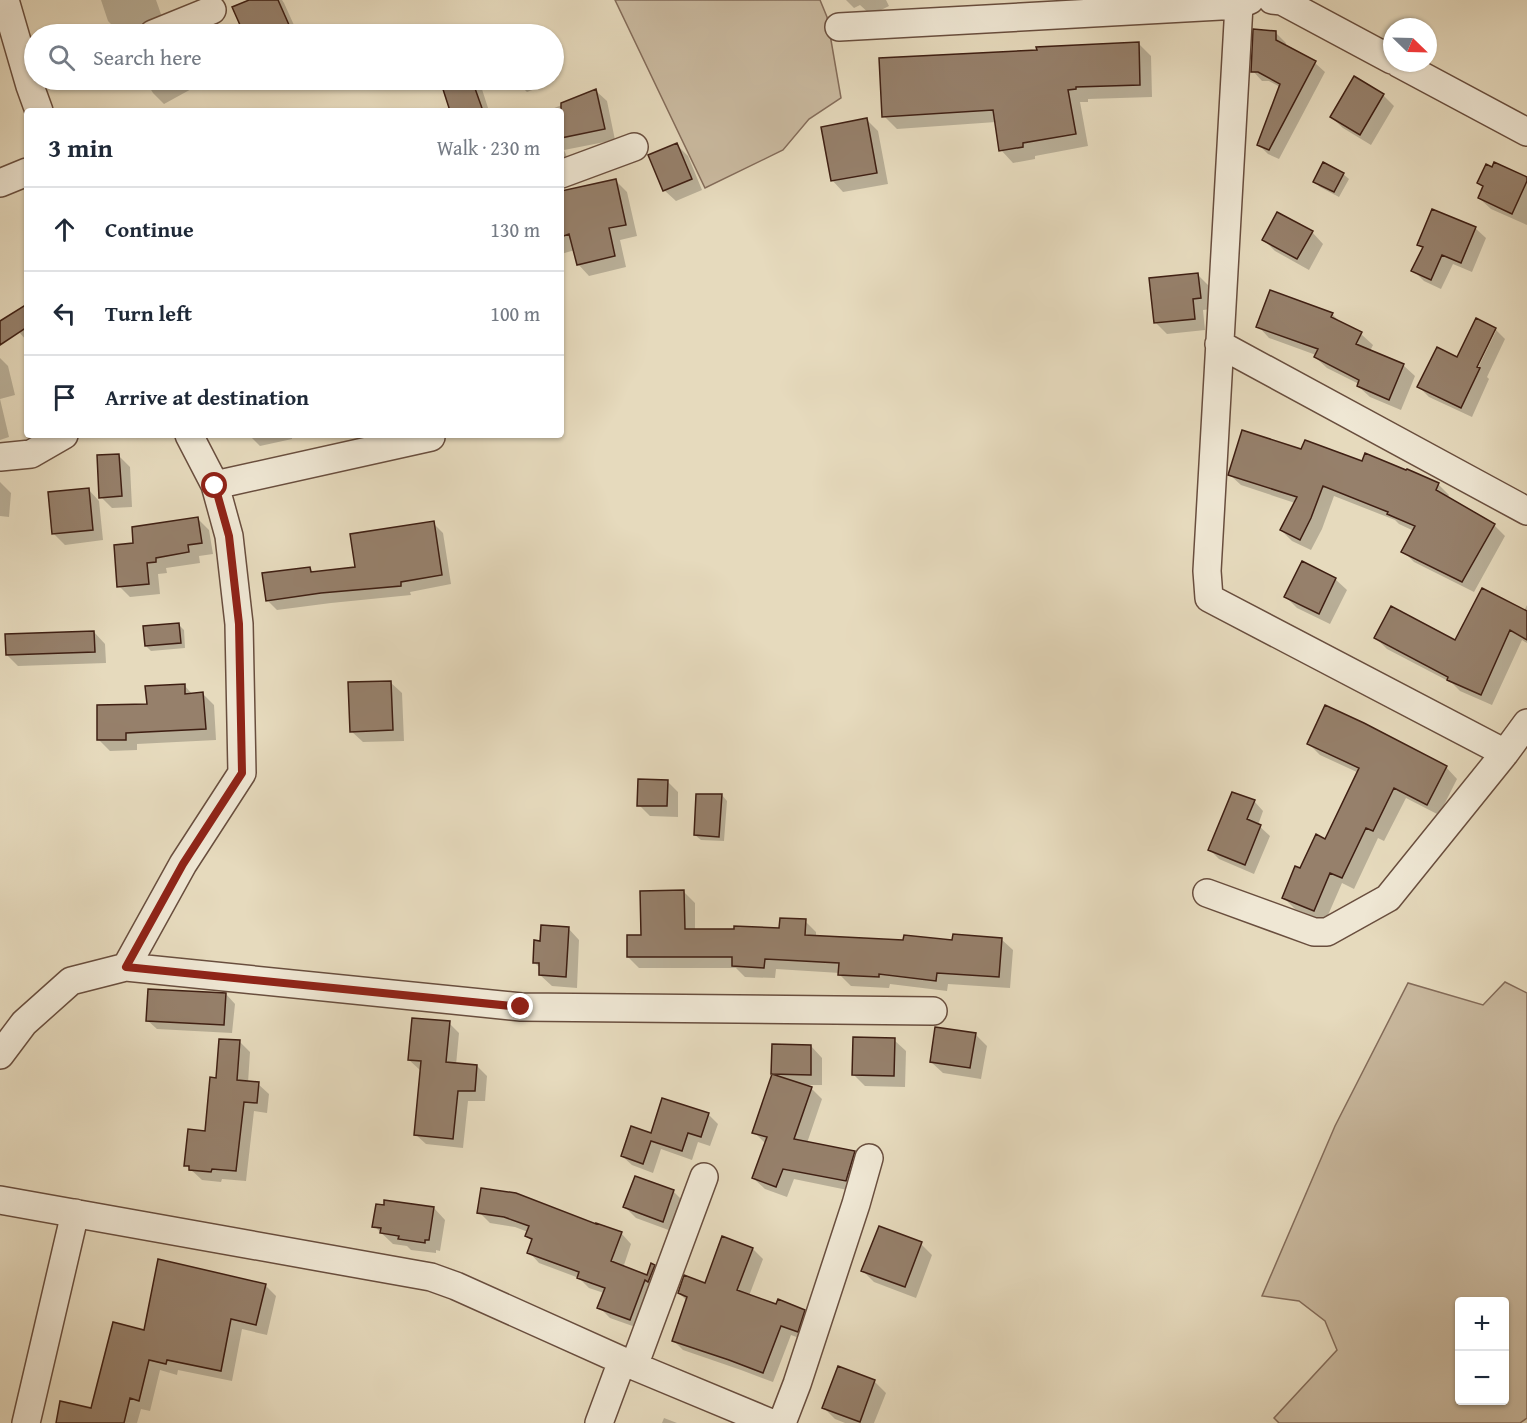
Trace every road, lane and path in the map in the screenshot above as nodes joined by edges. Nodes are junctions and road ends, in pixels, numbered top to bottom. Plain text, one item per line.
1 (5, 0) edge
2 (1272, 0) edge
3 (1245, 2) edge
4 (212, 10) dead end
5 (178, 24) edge
6 (839, 27) dead end
7 (24, 53) edge
8 (1383, 55) edge
9 (1415, 72) edge
10 (1527, 132) edge
11 (634, 147) dead end
12 (24, 173) edge
13 (564, 173) edge
14 (0, 183) edge
15 (1219, 344) junction
16 (59, 438) edge
17 (191, 438) edge
18 (427, 438) edge
19 (0, 457) edge
20 (215, 486) junction
21 (1527, 511) edge
22 (1527, 723) edge
23 (1505, 753) junction
24 (1207, 893) dead end
25 (126, 967) junction
26 (933, 1011) dead end
27 (0, 1055) edge
28 (869, 1158) dead end
29 (704, 1177) dead end
30 (0, 1200) edge
31 (75, 1213) junction
32 (628, 1363) junction
33 (26, 1423) edge
34 (599, 1423) edge
35 (771, 1423) edge
36 (782, 1423) edge

1 - 7 street
2 - 8 street
3 - 6 street
3 - 15 street
4 - 5 street
9 - 10 street
11 - 13 street
12 - 14 street
15 - 21 street
15 - 23 street
16 - 19 street
17 - 20 street
18 - 20 street
20 - 25 street
22 - 23 street
23 - 24 street
25 - 26 street
25 - 27 street
28 - 36 street
29 - 32 street
30 - 31 street
31 - 32 street
31 - 33 street
32 - 34 street
32 - 35 street

